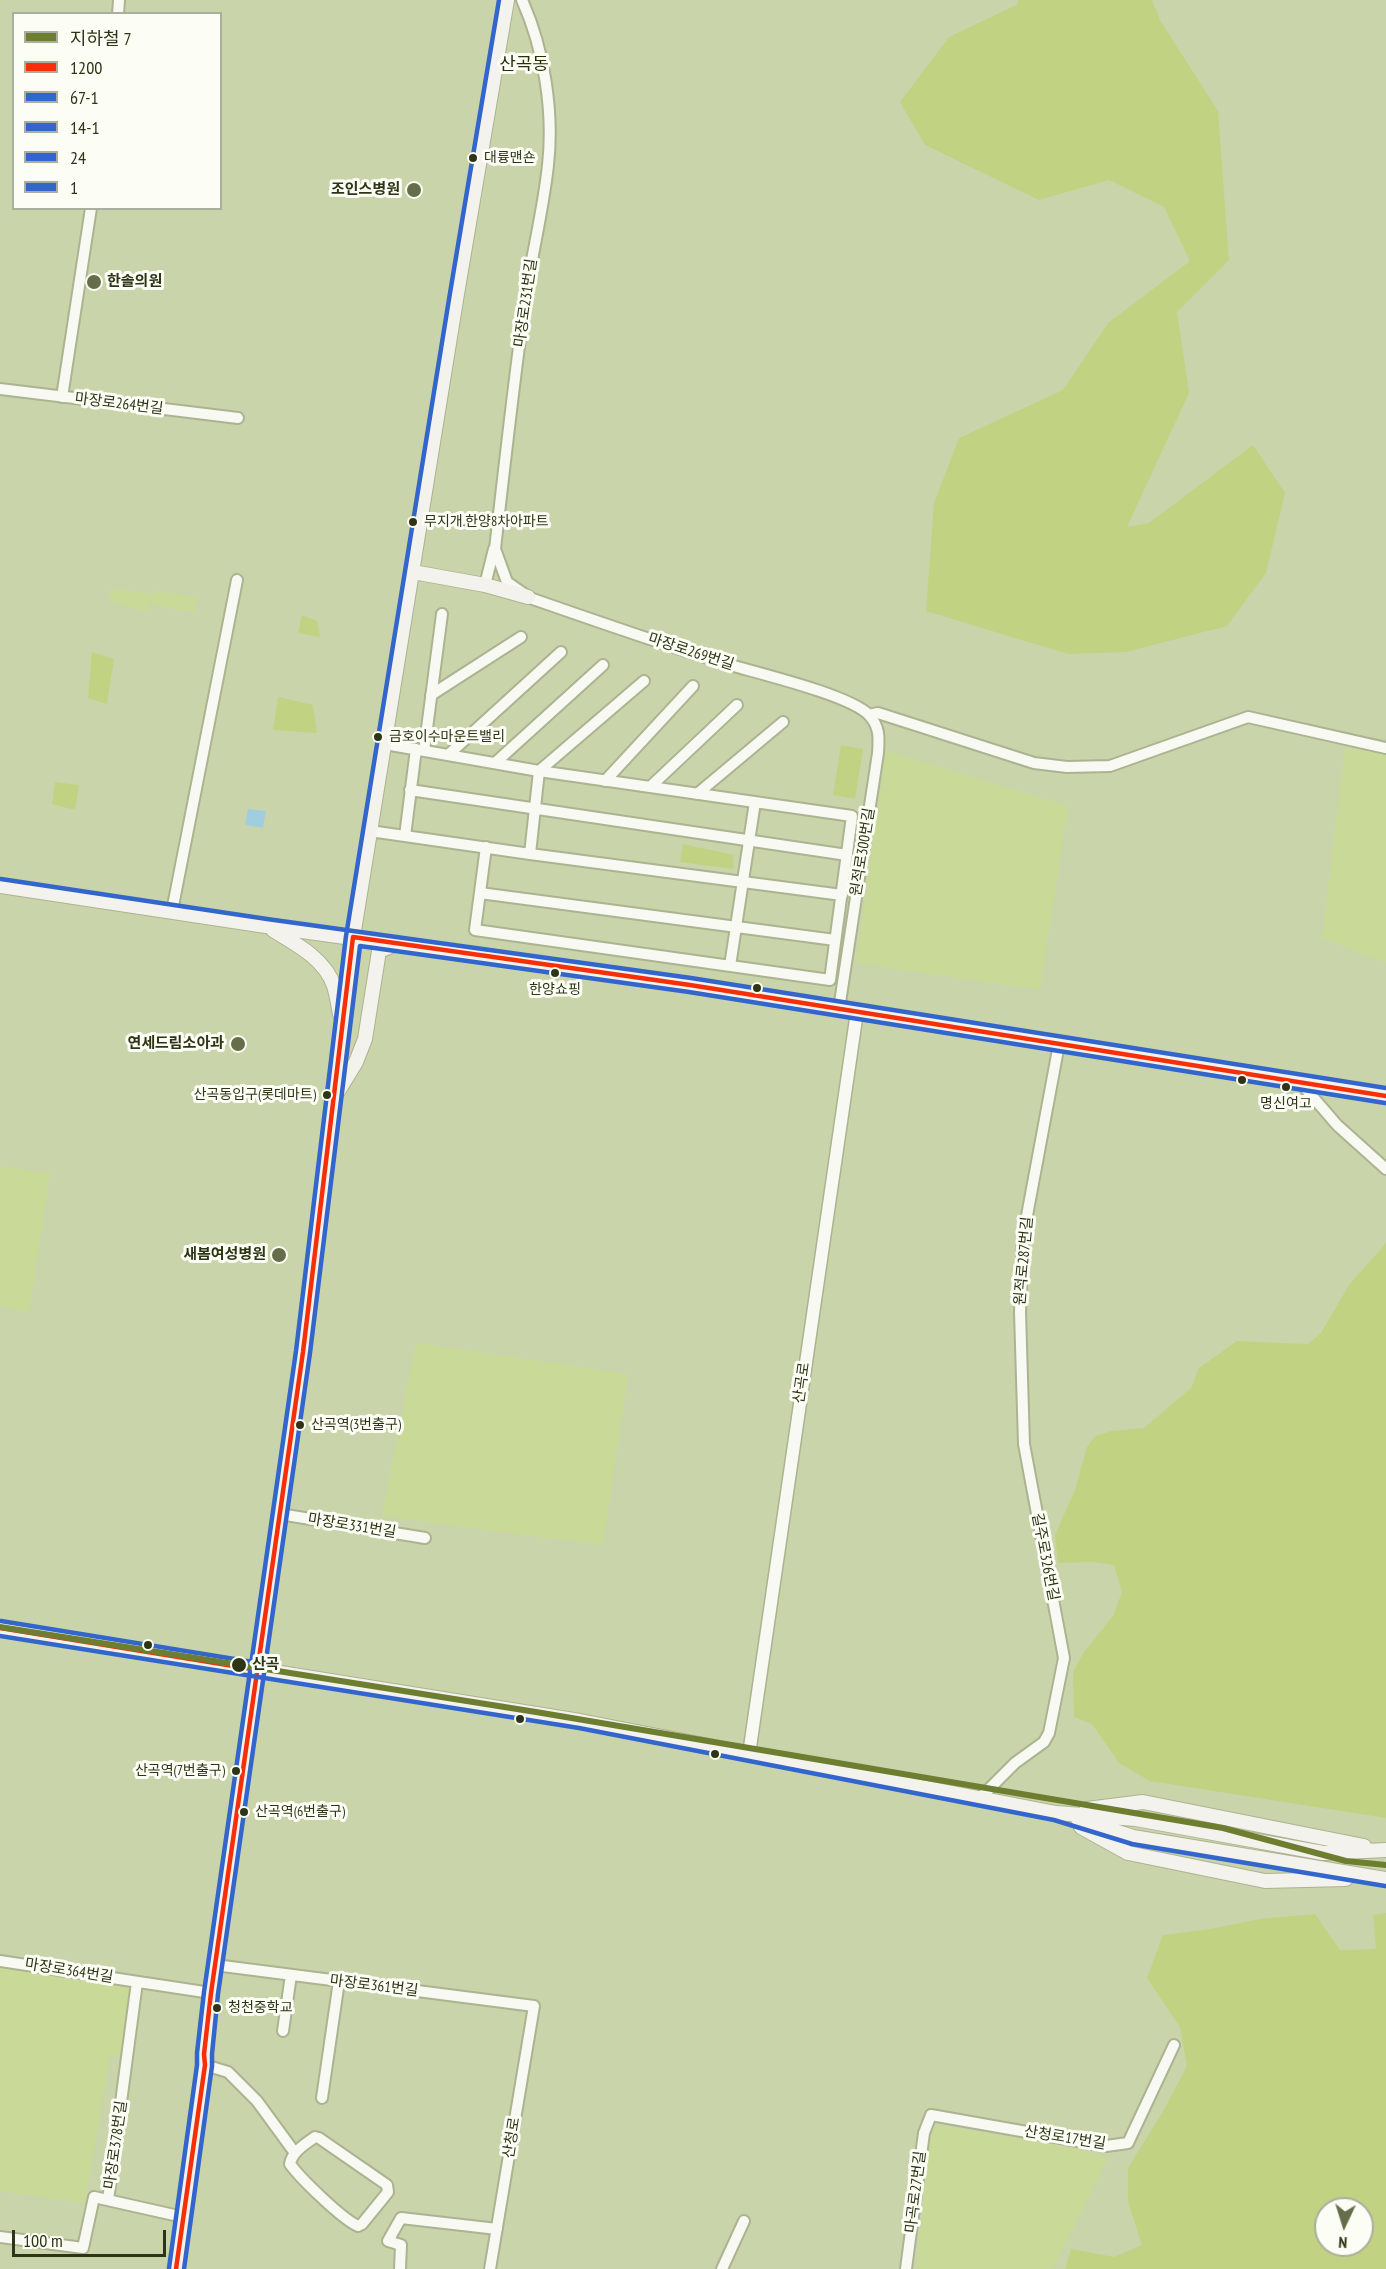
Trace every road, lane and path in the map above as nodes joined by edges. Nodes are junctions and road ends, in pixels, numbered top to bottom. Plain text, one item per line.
1 (507, 0) edge
2 (522, 0) edge
3 (91, 210) edge
4 (0, 389) edge
5 (62, 397) junction
6 (238, 418) dead end
7 (495, 549) junction
8 (413, 572) junction
9 (237, 580) dead end
10 (484, 585) junction
11 (528, 597) junction
12 (442, 614) dead end
13 (521, 638) dead end
14 (561, 652) dead end
15 (603, 665) dead end
16 (644, 681) dead end
17 (693, 686) dead end
18 (431, 695) junction
19 (737, 705) dead end
20 (869, 715) junction
21 (783, 722) dead end
22 (385, 744) junction
23 (1386, 748) edge
24 (420, 750) junction
25 (448, 755) junction
26 (495, 764) junction
27 (539, 771) junction
28 (604, 781) junction
29 (650, 787) junction
30 (410, 790) junction
31 (697, 794) junction
32 (755, 802) junction
33 (535, 808) junction
34 (370, 831) junction
35 (405, 836) junction
36 (749, 840) junction
37 (486, 848) junction
38 (530, 854) junction
39 (847, 855) junction
40 (742, 881) junction
41 (0, 886) edge
42 (480, 893) junction
43 (842, 895) junction
44 (172, 911) junction
45 (266, 926) junction
46 (736, 927) junction
47 (353, 937) junction
48 (835, 940) junction
49 (396, 944) junction
50 (730, 966) junction
51 (839, 1009) junction
52 (857, 1012) junction
53 (342, 1025) junction
54 (1059, 1044) junction
55 (1300, 1082) junction
56 (1386, 1096) edge
57 (334, 1098) junction
58 (1386, 1169) edge
59 (1024, 1443) joint
60 (280, 1514) junction
61 (425, 1538) dead end
62 (0, 1628) edge
63 (258, 1670) junction
64 (749, 1754) junction
65 (980, 1798) junction
66 (1056, 1813) junction
67 (1386, 1850) edge
68 (1382, 1879) edge
69 (0, 1961) edge
70 (215, 1965) junction
71 (291, 1975) junction
72 (339, 1981) junction
73 (137, 1982) junction
74 (211, 1993) junction
75 (534, 2007) joint
76 (283, 2031) dead end
77 (1174, 2045) dead end
78 (205, 2065) junction
79 (322, 2098) dead end
80 (931, 2115) joint
81 (295, 2153) junction
82 (108, 2200) junction
83 (183, 2217) junction
84 (744, 2221) dead end
85 (497, 2229) junction
86 (0, 2237) edge
87 (176, 2269) edge
88 (400, 2269) edge
89 (492, 2269) edge
90 (722, 2269) edge
91 (906, 2269) edge

1 - 8 main road
2 - 7 street, 마장로231번길
3 - 5 street
4 - 5 street, 마장로264번길
5 - 6 street, 마장로264번길
7 - 10 street
7 - 11 street, 마장로231번길
8 - 10 main road
8 - 22 main road
9 - 44 street
10 - 11 main road
11 - 20 street, 마장로269번길
12 - 18 street
13 - 18 street
14 - 25 street
15 - 26 street
16 - 27 street
17 - 28 street
18 - 24 street
19 - 29 street
20 - 23 street
20 - 51 street, 원적로300번길
21 - 31 street
22 - 24 street
22 - 34 main road
24 - 25 street
24 - 30 street
25 - 26 street
26 - 27 street
27 - 28 street
27 - 33 street
28 - 29 street
29 - 31 street
30 - 33 street
30 - 35 street
31 - 32 street
32 - 36 street
32 - 39 street
33 - 36 street
33 - 38 street
34 - 35 street
34 - 47 main road
35 - 37 street
36 - 39 street
36 - 40 street
37 - 38 street
37 - 42 street
38 - 40 street
39 - 43 street
40 - 43 street
40 - 46 street
41 - 44 main road
42 - 46 street
42 - 50 street
43 - 48 street
44 - 45 main road
45 - 47 main road
45 - 53 main road
46 - 48 street
46 - 50 street
47 - 49 main road
47 - 53 main road
48 - 50 street
49 - 51 main road
49 - 57 main road
51 - 52 main road
52 - 54 main road
52 - 64 street, 산곡로
53 - 57 main road
54 - 55 main road
54 - 59 street, 원적로287번길
55 - 56 main road
55 - 58 street
57 - 60 main road
59 - 65 street, 길주로326번길
60 - 61 street, 마장로331번길
60 - 63 main road
62 - 63 main road
63 - 64 main road
63 - 70 main road
64 - 65 main road
65 - 66 main road
66 - 67 main road
66 - 68 main road
66 - 68 main road
69 - 73 street, 마장로364번길
70 - 71 street, 마장로361번길
70 - 74 main road
71 - 72 street, 마장로361번길
71 - 76 street
72 - 75 street, 마장로361번길
72 - 79 street
73 - 74 street, 마장로364번길
73 - 82 street, 마장로378번길
74 - 78 main road
75 - 85 street, 산청로
77 - 80 street, 산청로17번길
78 - 81 street
78 - 83 main road
80 - 91 street, 마곡로27번길
81 - 81 street
82 - 83 street, 마장로378번길
82 - 86 street, 마장로378번길
83 - 87 main road
84 - 90 street
85 - 88 street
85 - 89 street, 산청로

